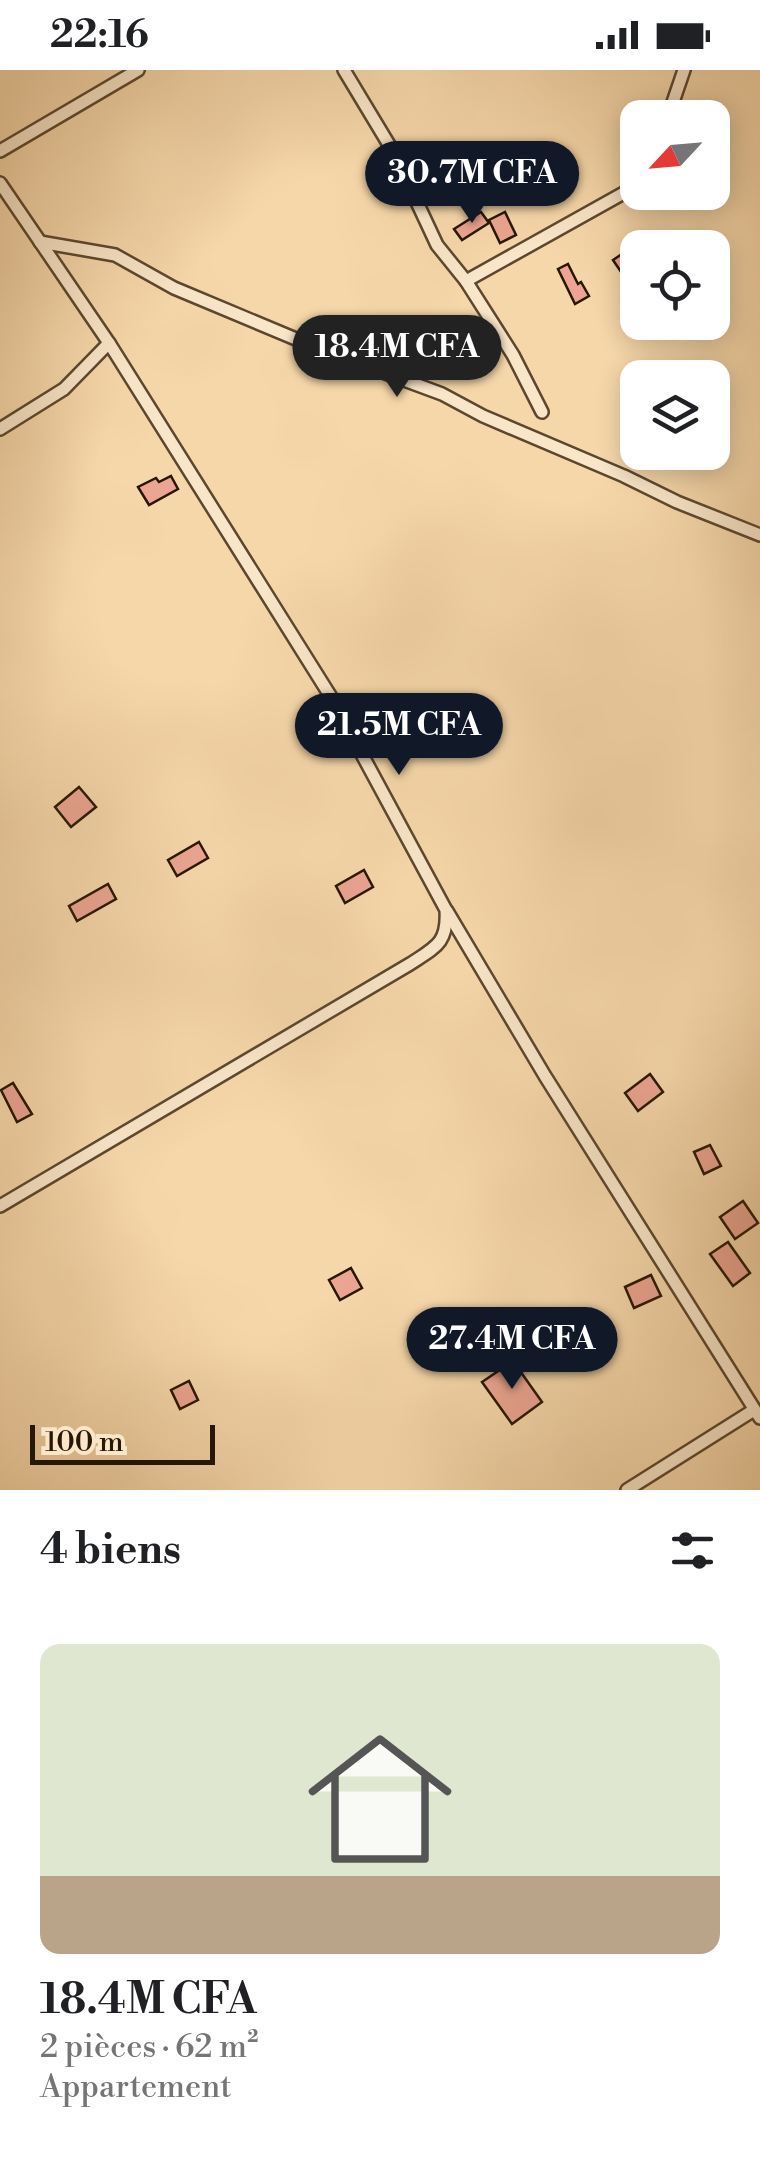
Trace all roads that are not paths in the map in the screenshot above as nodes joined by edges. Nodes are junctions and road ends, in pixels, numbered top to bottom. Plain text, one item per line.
1 (138, 70) edge
2 (344, 70) edge
3 (684, 70) edge
4 (674, 100) edge
5 (0, 150) edge
6 (0, 183) edge
7 (620, 195) edge
8 (40, 242) junction
9 (466, 281) junction
10 (109, 343) junction
11 (542, 412) dead end
12 (0, 428) edge
13 (760, 534) edge
14 (446, 910) junction
15 (0, 1206) edge
16 (757, 1414) edge
17 (627, 1490) edge

1 - 5 street
2 - 9 street
3 - 4 street
6 - 8 street
7 - 9 street
8 - 10 street
8 - 13 street
9 - 11 street
10 - 12 street
10 - 14 street
14 - 15 street
14 - 16 street
16 - 17 street

